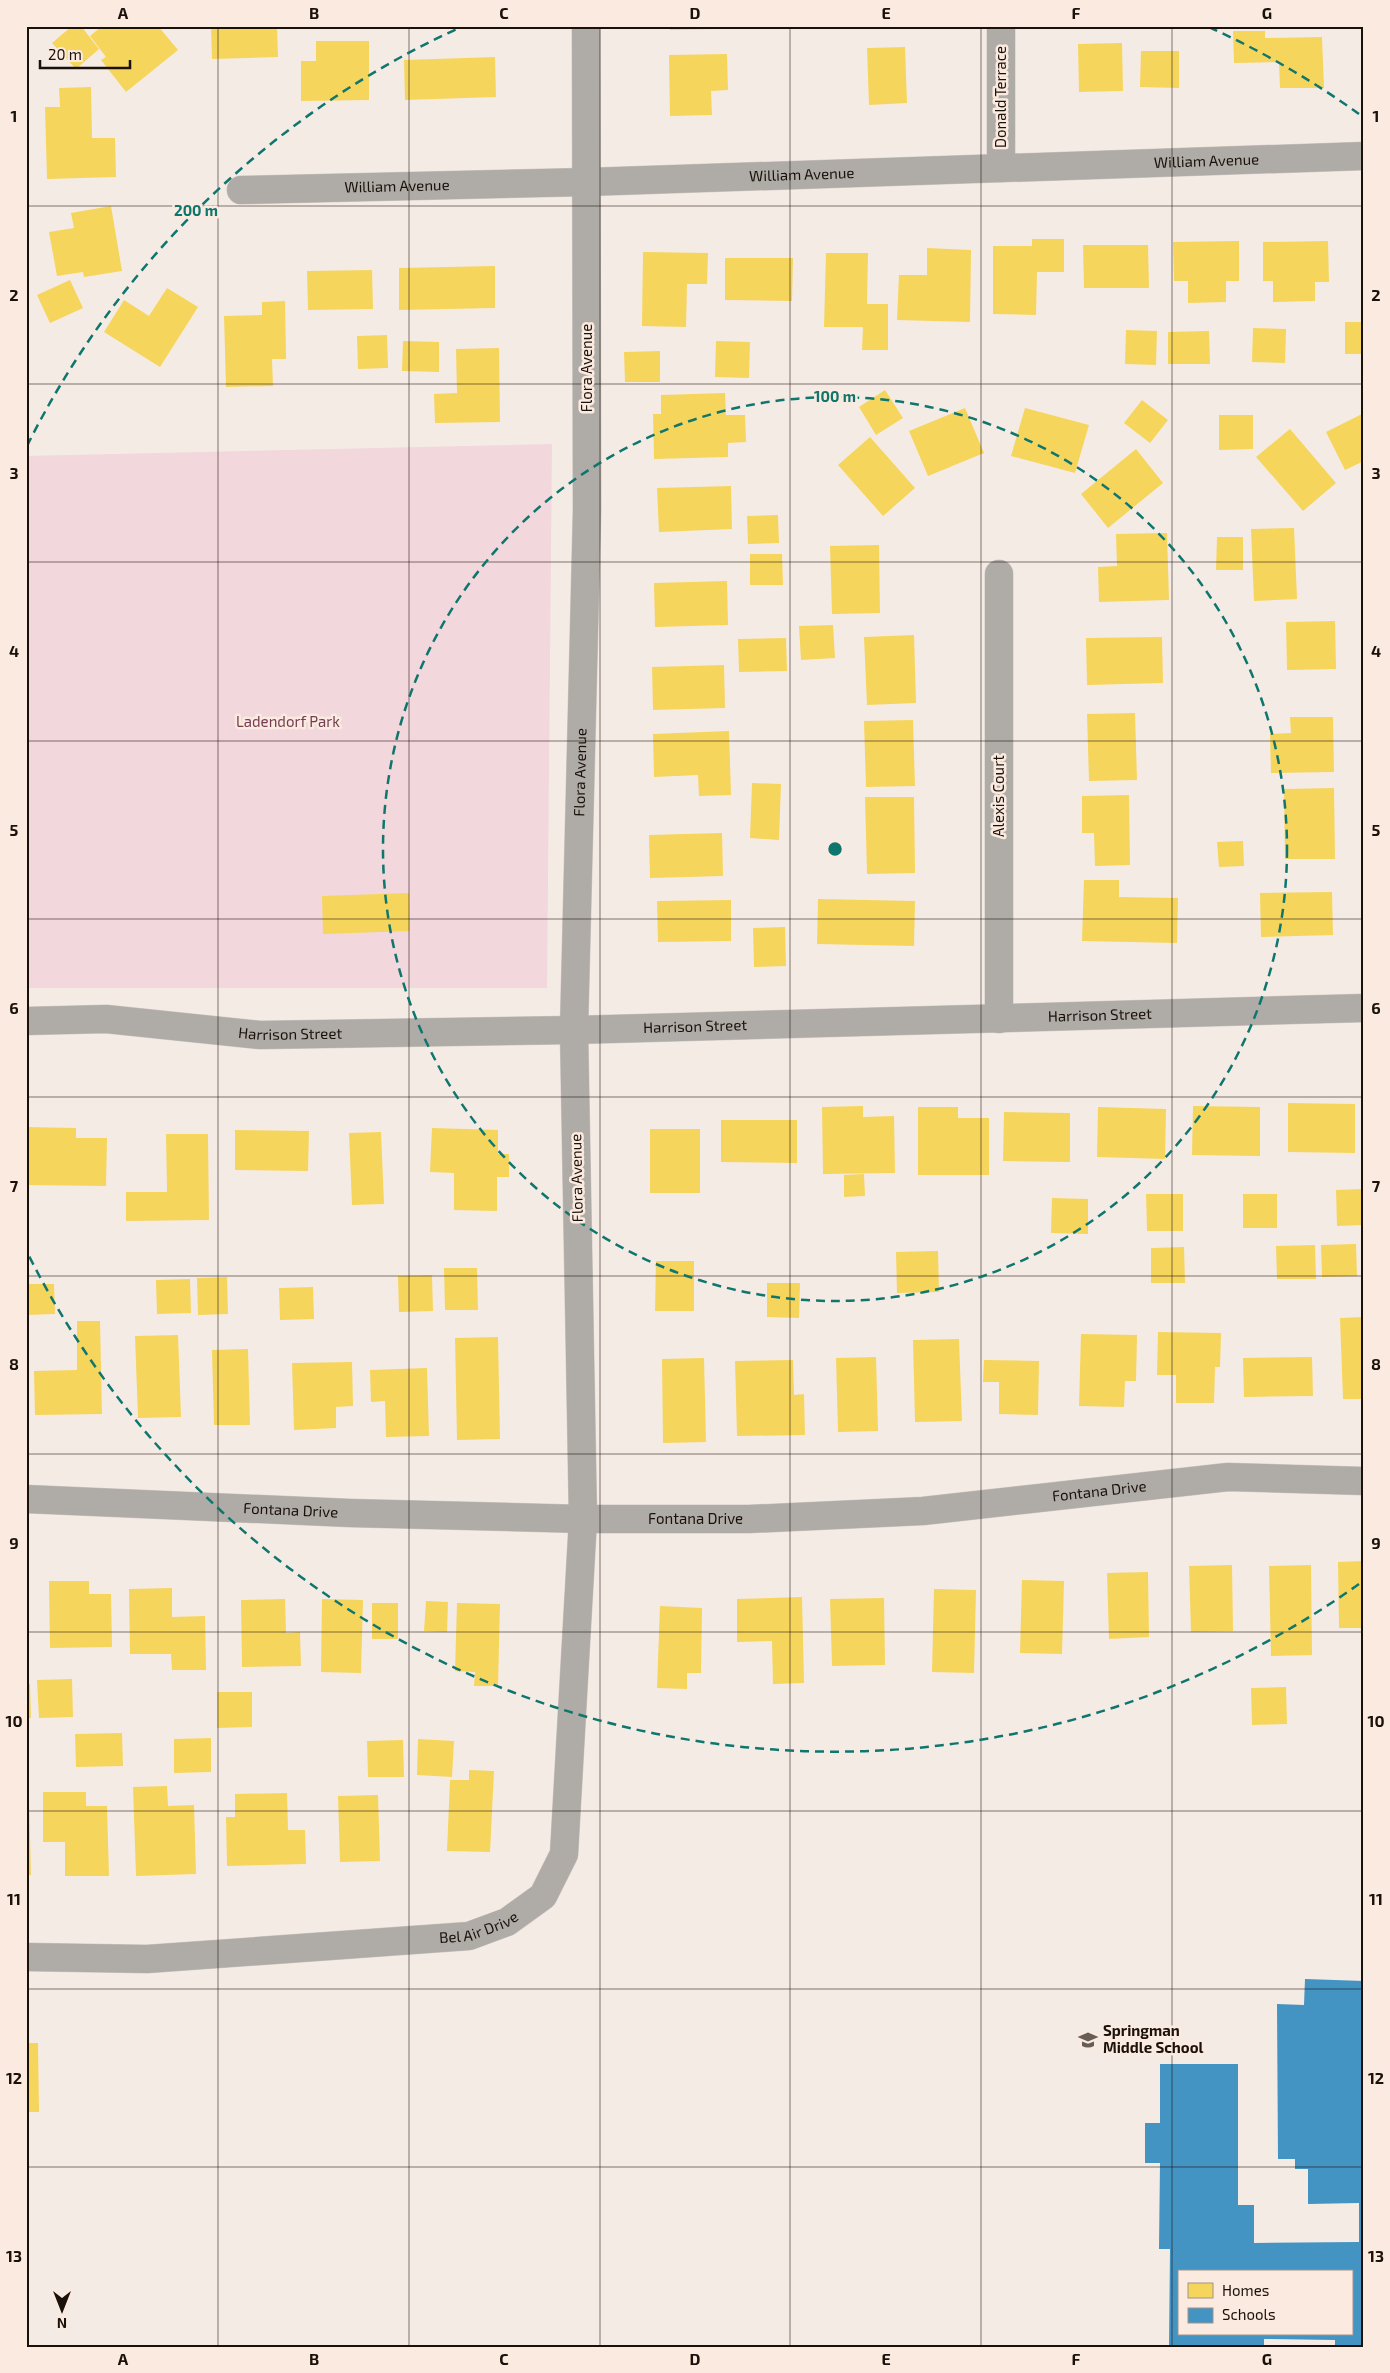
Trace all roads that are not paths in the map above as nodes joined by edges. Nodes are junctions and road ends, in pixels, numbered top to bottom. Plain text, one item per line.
1 (586, 26) edge
2 (1001, 26) edge
3 (1364, 156) edge
4 (1001, 168) junction
5 (587, 182) junction
6 (241, 190) dead end
7 (999, 574) dead end
8 (1364, 1008) edge
9 (999, 1019) junction
10 (26, 1021) edge
11 (574, 1030) junction
12 (1364, 1481) edge
13 (26, 1499) edge
14 (583, 1519) junction
15 (26, 1957) edge

1 - 5 street, Flora Avenue
2 - 4 street, Donald Terrace
3 - 4 street, William Avenue
4 - 5 street, William Avenue
5 - 6 street, William Avenue
5 - 11 street, Flora Avenue
7 - 9 street, Alexis Court
8 - 9 street, Harrison Street
9 - 11 street, Harrison Street
10 - 11 street, Harrison Street
11 - 14 street, Flora Avenue
12 - 14 street, Fontana Drive
13 - 14 street, Fontana Drive
14 - 15 street, Bel Air Drive

